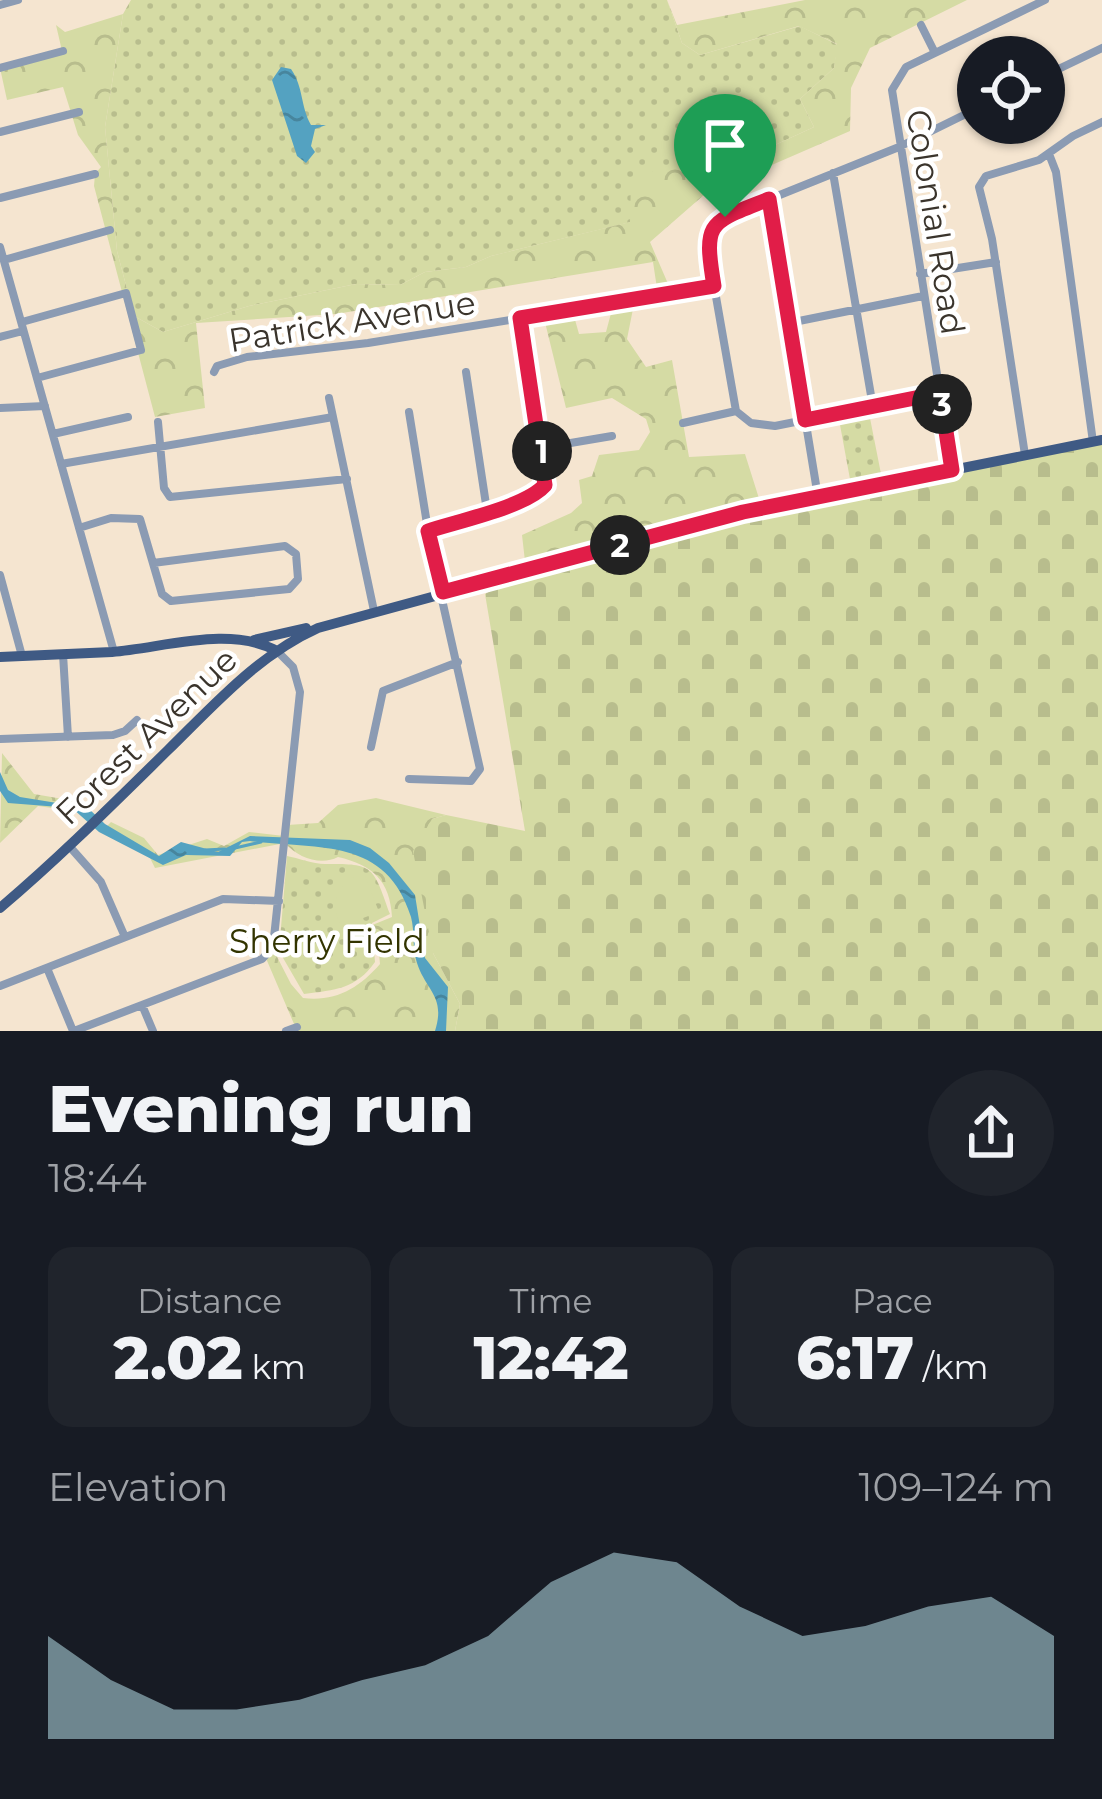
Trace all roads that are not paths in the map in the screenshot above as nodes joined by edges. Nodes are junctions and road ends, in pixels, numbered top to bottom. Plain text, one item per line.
1 (18, 0) edge
2 (1045, 0) edge
3 (0, 5) edge
4 (921, 25) dead end
5 (1102, 48) edge
6 (63, 51) dead end
7 (935, 53) junction
8 (1065, 66) edge
9 (0, 68) edge
10 (79, 112) dead end
11 (957, 118) edge
12 (1102, 122) edge
13 (0, 132) edge
14 (899, 147) junction
15 (1049, 154) junction
16 (833, 173) junction
17 (95, 174) dead end
18 (0, 198) edge
19 (769, 199) junction
20 (110, 230) dead end
21 (0, 247) edge
22 (4, 260) junction
23 (996, 262) junction
24 (920, 274) junction
25 (4, 276) edge
26 (714, 286) junction
27 (923, 296) junction
28 (856, 310) junction
29 (520, 318) junction
30 (789, 323) junction
31 (22, 326) junction
32 (0, 337) edge
33 (214, 372) dead end
34 (466, 372) dead end
35 (37, 378) junction
36 (940, 393) junction
37 (329, 398) dead end
38 (45, 406) junction
39 (873, 406) junction
40 (0, 408) edge
41 (736, 411) junction
42 (409, 412) dead end
43 (128, 417) dead end
44 (333, 417) junction
45 (805, 420) junction
46 (158, 422) dead end
47 (682, 423) dead end
48 (52, 434) junction
49 (612, 436) dead end
50 (1098, 441) edge
51 (162, 448) junction
52 (542, 448) junction
53 (1025, 455) junction
54 (61, 464) junction
55 (952, 470) junction
56 (347, 479) junction
57 (818, 497) junction
58 (487, 511) junction
59 (79, 528) junction
60 (428, 531) junction
61 (153, 563) junction
62 (0, 575) edge
63 (443, 592) junction
64 (374, 611) junction
65 (332, 623) junction
66 (251, 640) junction
67 (277, 651) junction
68 (114, 652) junction
69 (63, 654) junction
70 (22, 656) junction
71 (0, 657) edge
72 (458, 662) junction
73 (137, 720) dead end
74 (68, 736) junction
75 (0, 739) edge
76 (371, 746) dead end
77 (409, 779) dead end
78 (74, 843) junction
79 (279, 901) junction
80 (0, 908) edge
81 (125, 937) junction
82 (47, 968) junction
83 (0, 986) edge
84 (142, 1005) junction
85 (297, 1027) dead end
86 (74, 1031) edge
87 (152, 1031) edge
88 (286, 1031) edge

1 - 3 street
2 - 7 street, Colonial Road
4 - 7 street
5 - 8 street
6 - 9 street
7 - 14 street, Colonial Road
10 - 13 street
11 - 14 street
12 - 15 street
14 - 16 street
14 - 24 street, Colonial Road
15 - 23 street
15 - 50 street
16 - 19 street
16 - 28 street
17 - 18 street
19 - 26 street
19 - 30 street
20 - 22 street
21 - 22 street
22 - 25 street
23 - 24 street
23 - 53 street
24 - 27 street, Colonial Road
25 - 31 street
26 - 29 street, Patrick Avenue
26 - 41 street
27 - 28 street
27 - 36 street, Colonial Road
28 - 30 street
28 - 39 street
29 - 33 street, Patrick Avenue
29 - 52 street
30 - 45 street
31 - 32 street
31 - 35 street
31 - 35 street
34 - 58 street
35 - 38 street
36 - 39 street
36 - 55 street, Colonial Road
37 - 44 street
38 - 40 street
38 - 48 street
39 - 45 street
41 - 45 street
41 - 47 street
42 - 60 street
43 - 48 street
44 - 51 street
44 - 56 street
45 - 57 street
46 - 51 street
48 - 54 street
49 - 52 street
50 - 53 main road
51 - 54 street
51 - 56 street
52 - 58 street
53 - 55 main road
54 - 59 street
55 - 57 main road
56 - 64 street
57 - 63 main road
58 - 60 street
59 - 61 street
59 - 68 street
60 - 63 street
61 - 61 street
62 - 70 street
63 - 64 main road
63 - 72 street
64 - 65 main road
65 - 66 main road
65 - 67 main road, Forest Avenue
66 - 67 main road
66 - 68 main road
67 - 78 main road, Forest Avenue
67 - 79 street
68 - 69 main road
69 - 70 main road
69 - 74 street
70 - 71 main road
72 - 76 street
72 - 77 street
73 - 74 street
74 - 75 street
78 - 80 main road, Forest Avenue
78 - 81 street
79 - 81 street
79 - 84 street
81 - 82 street
82 - 83 street
82 - 86 street
84 - 86 street
84 - 87 street
85 - 88 street

